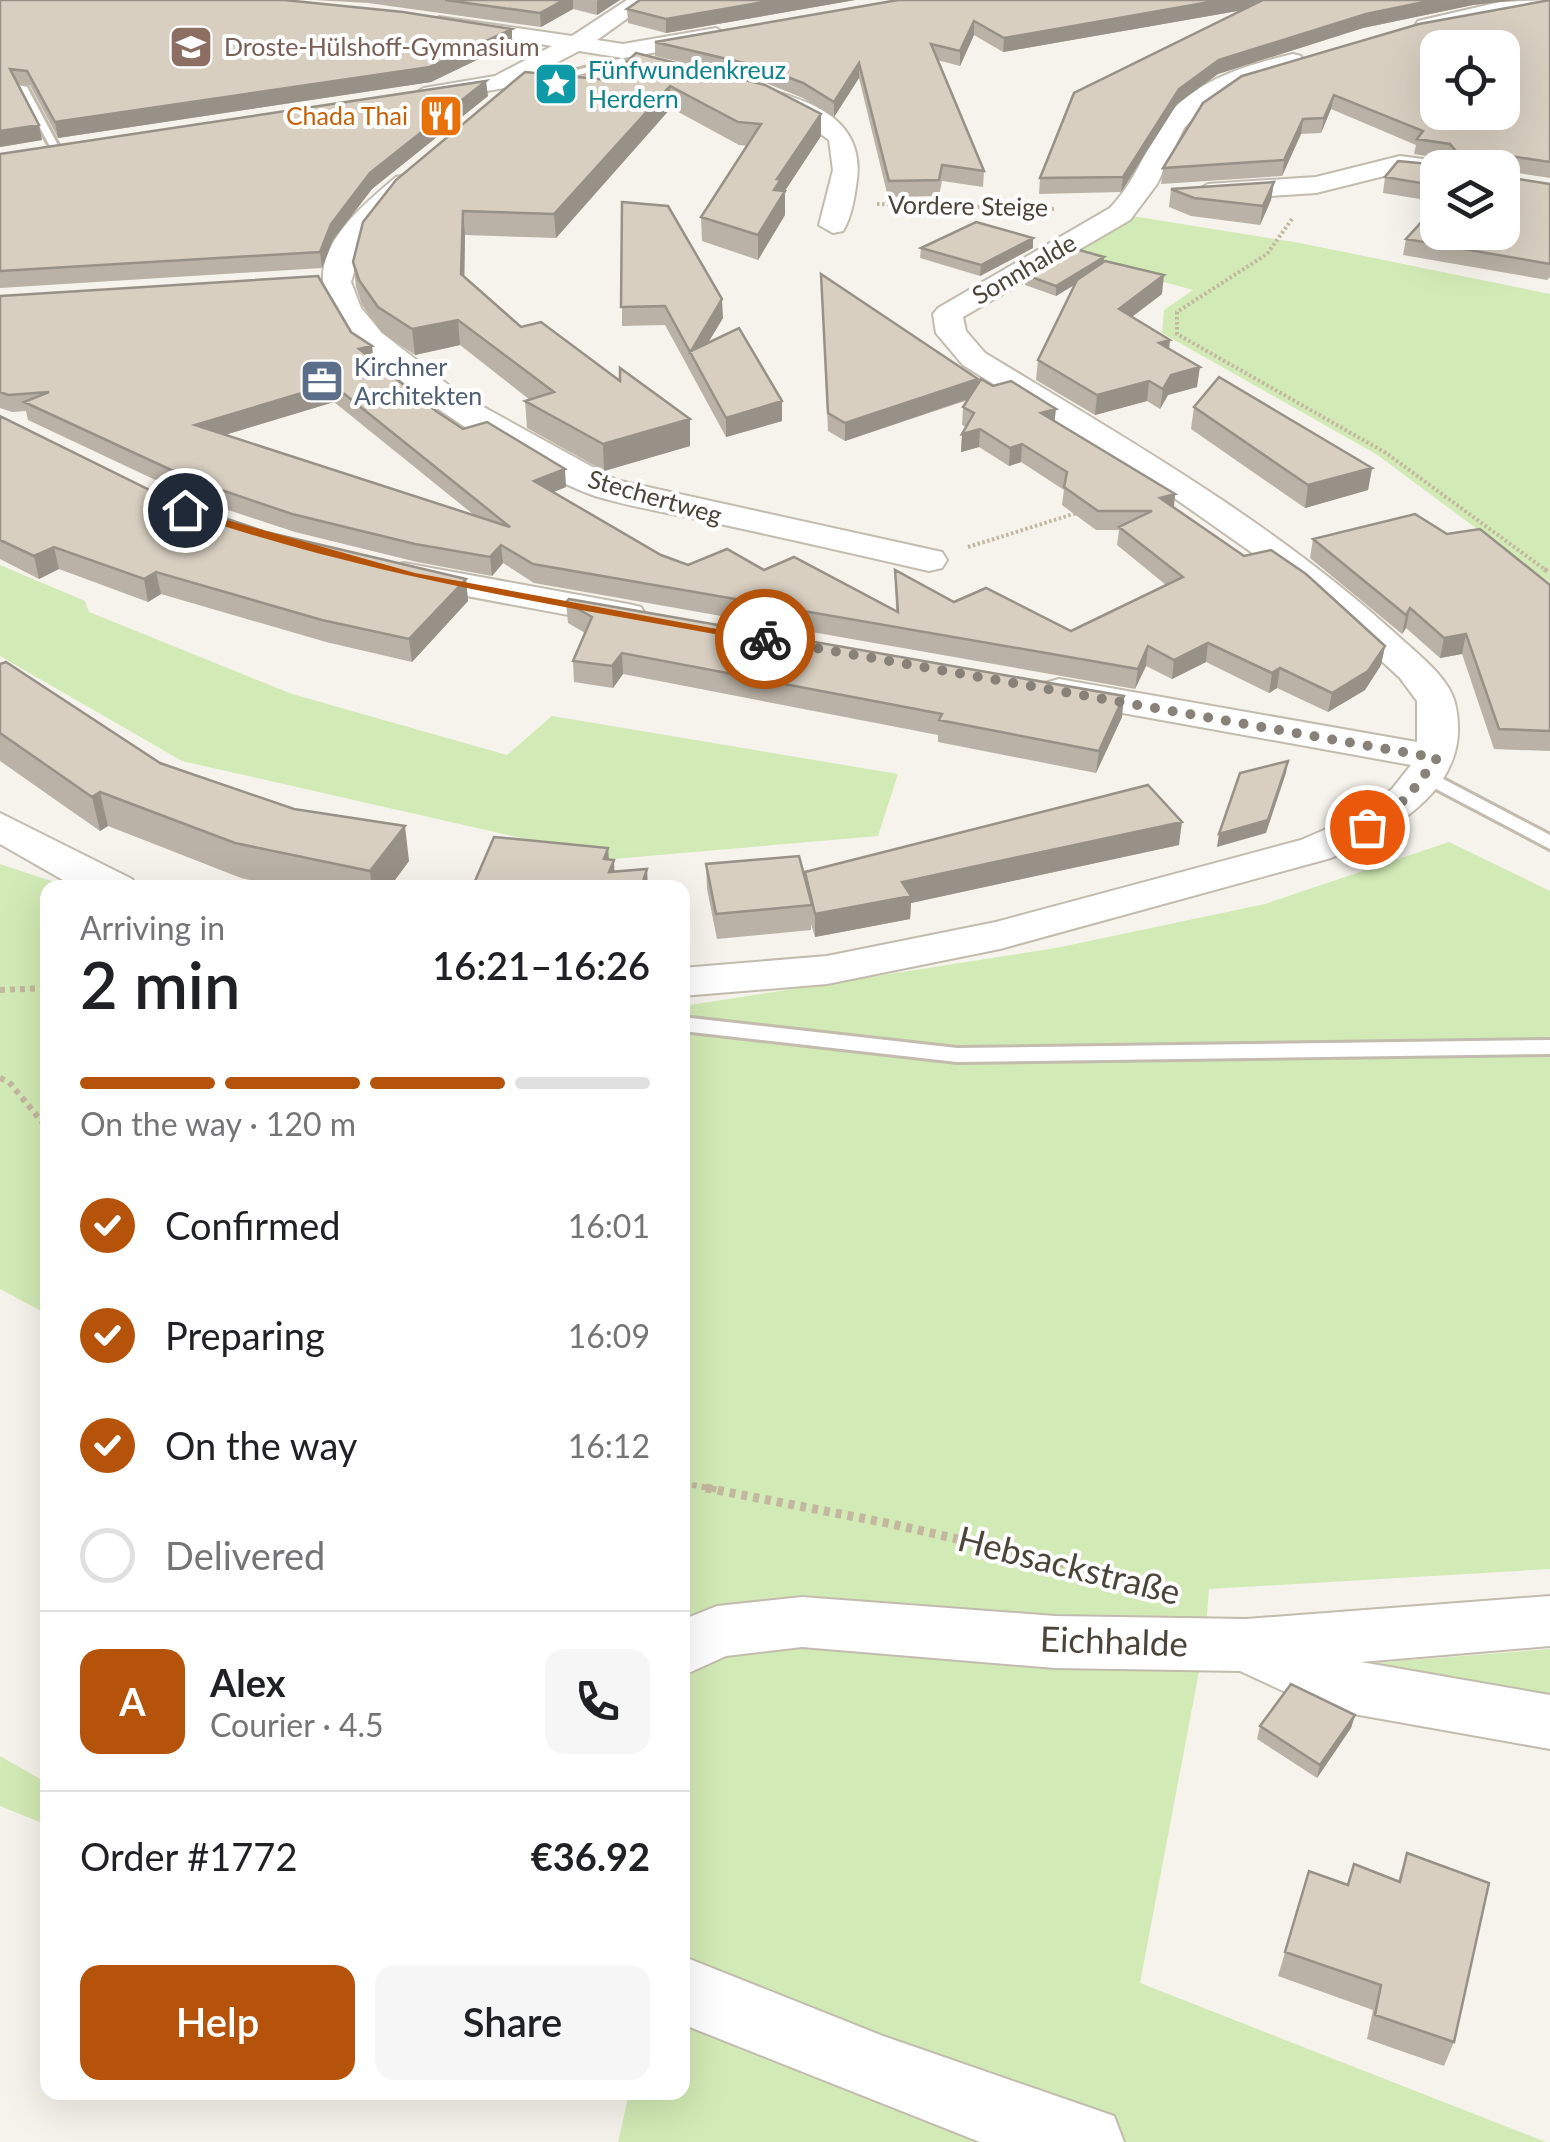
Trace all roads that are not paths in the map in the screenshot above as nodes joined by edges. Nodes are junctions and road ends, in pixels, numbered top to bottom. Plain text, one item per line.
1 (642, 0) edge
2 (1550, 4) edge
3 (424, 18) edge
4 (732, 32) edge
5 (1395, 33) edge
6 (578, 42) junction
7 (1315, 54) edge
8 (623, 56) junction
9 (661, 69) edge
10 (508, 84) junction
11 (21, 86) edge
12 (743, 88) edge
13 (402, 98) edge
14 (491, 110) edge
15 (58, 150) edge
16 (432, 159) edge
17 (1420, 167) edge
18 (1139, 197) junction
19 (837, 213) road end
20 (929, 560) road end
21 (377, 567) edge
22 (670, 622) edge
23 (1024, 685) edge
24 (1432, 768) junction
25 (0, 826) edge
26 (1550, 843) edge
27 (97, 880) edge
28 (690, 981) edge
29 (690, 1025) edge
30 (1550, 1046) edge
31 (1550, 1621) edge
32 (1246, 1645) junction
33 (690, 1646) edge
34 (1550, 1722) edge
35 (690, 1992) edge
36 (1088, 2142) edge

1 - 6 street
2 - 5 street
3 - 6 street
4 - 8 street
6 - 8 street
6 - 10 street
7 - 18 street, Sonnhalde
8 - 9 street
8 - 10 lane
10 - 13 street
10 - 14 street
11 - 15 lane
12 - 19 street, Vordere Steige
16 - 20 street, Stechertweg
17 - 18 street
18 - 24 street, Sonnhalde
21 - 22 street
23 - 24 street
24 - 26 lane
24 - 28 street
25 - 27 street
29 - 30 lane
31 - 32 street, Eichhalde
32 - 33 street, Eichhalde
32 - 34 street
35 - 36 street

